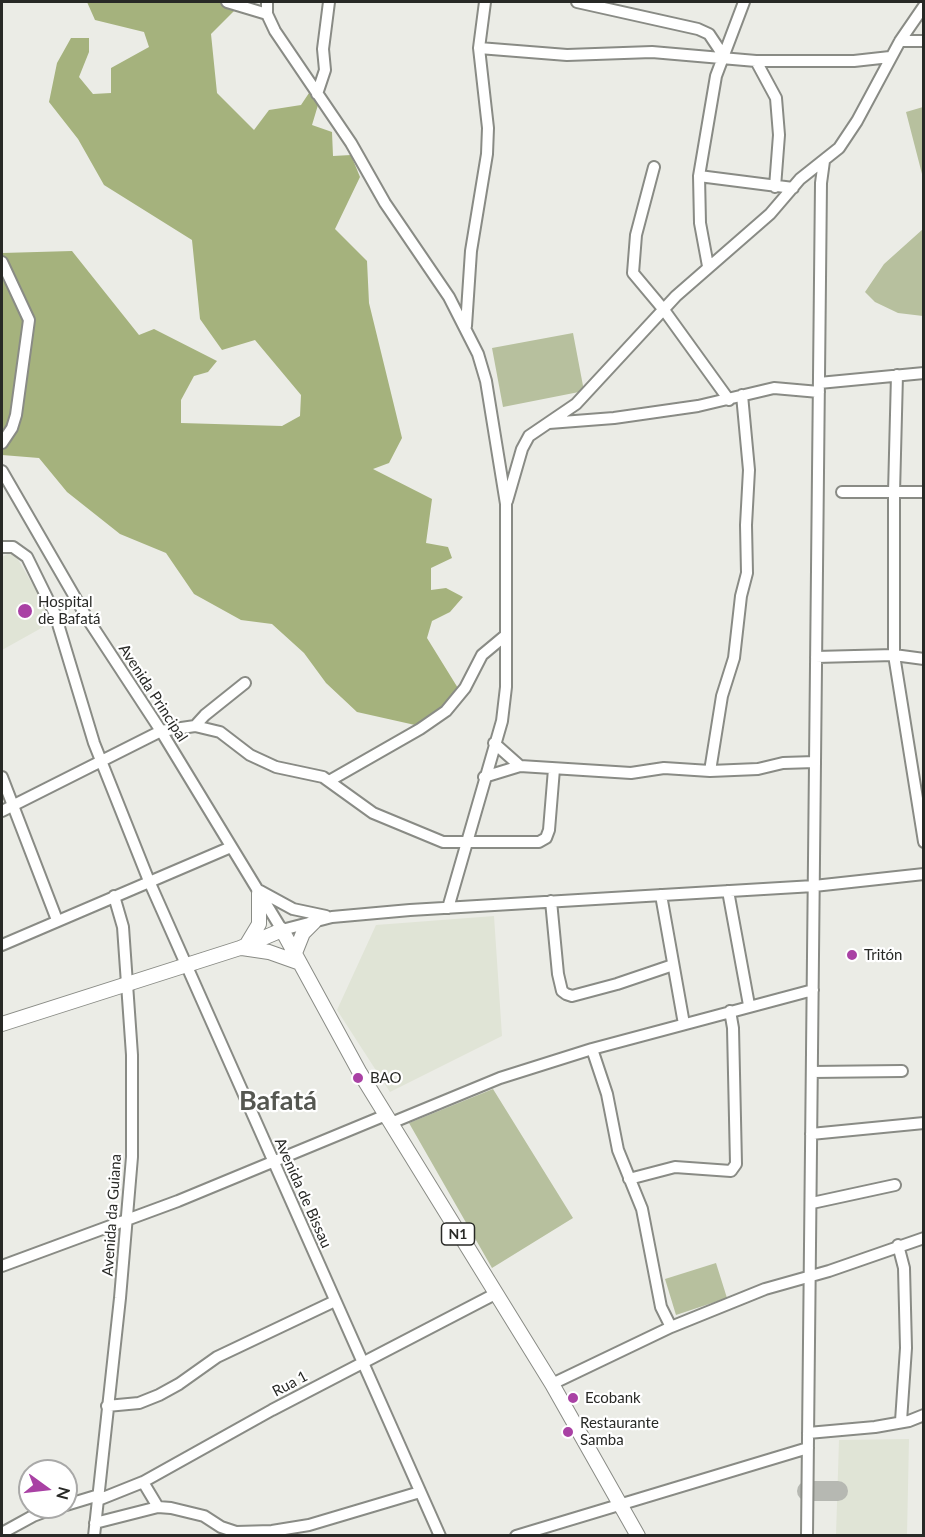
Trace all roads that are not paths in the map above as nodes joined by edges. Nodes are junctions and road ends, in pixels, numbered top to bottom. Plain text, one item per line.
1 (227, 2) edge
2 (267, 2) edge
3 (329, 2) edge
4 (485, 2) edge
5 (577, 2) edge
6 (744, 2) edge
7 (924, 6) edge
8 (267, 14) junction
9 (900, 41) junction
10 (924, 41) edge
11 (479, 48) junction
12 (722, 57) junction
13 (890, 57) junction
14 (756, 61) junction
15 (317, 94) junction
16 (824, 161) junction
17 (654, 167) dead end
18 (699, 176) junction
19 (775, 187) junction
20 (793, 188) junction
21 (2, 262) edge
22 (708, 266) junction
23 (664, 310) junction
24 (466, 328) junction
25 (924, 373) edge
26 (897, 375) junction
27 (819, 388) junction
28 (742, 395) junction
29 (729, 400) junction
30 (546, 423) junction
31 (2, 443) edge
32 (2, 471) edge
33 (842, 492) dead end
34 (924, 492) edge
35 (894, 493) junction
36 (2, 495) edge
37 (17, 498) junction
38 (506, 504) junction
39 (2, 547) edge
40 (506, 635) junction
41 (894, 655) junction
42 (816, 657) junction
43 (924, 659) edge
44 (245, 683) dead end
45 (195, 726) junction
46 (161, 731) junction
47 (494, 743) junction
48 (101, 761) junction
49 (815, 762) junction
50 (520, 766) junction
51 (554, 769) junction
52 (710, 771) junction
53 (2, 777) edge
54 (484, 777) junction
55 (329, 781) junction
56 (7, 809) edge
57 (924, 842) edge
58 (465, 843) junction
59 (231, 847) junction
60 (924, 874) edge
61 (150, 881) junction
62 (814, 886) junction
63 (258, 891) junction
64 (728, 891) junction
65 (660, 895) junction
66 (114, 896) junction
67 (551, 901) junction
68 (448, 908) junction
69 (332, 917) junction
70 (57, 920) junction
71 (314, 922) junction
72 (282, 930) junction
73 (2, 945) edge
74 (243, 946) junction
75 (297, 958) junction
76 (185, 964) junction
77 (673, 964) junction
78 (126, 984) junction
79 (813, 990) junction
80 (749, 1005) junction
81 (730, 1011) junction
82 (2, 1024) edge
83 (684, 1024) junction
84 (592, 1048) junction
85 (902, 1071) dead end
86 (812, 1072) junction
87 (388, 1119) junction
88 (924, 1123) edge
89 (811, 1134) junction
90 (273, 1160) junction
91 (629, 1179) junction
92 (895, 1185) dead end
93 (812, 1203) junction
94 (128, 1219) junction
95 (924, 1238) edge
96 (898, 1245) junction
97 (2, 1266) edge
98 (810, 1276) junction
99 (495, 1294) junction
100 (335, 1301) junction
101 (671, 1327) junction
102 (362, 1363) junction
103 (552, 1384) junction
104 (107, 1406) junction
105 (924, 1415) edge
106 (901, 1421) junction
107 (808, 1433) junction
108 (808, 1448) junction
109 (143, 1482) junction
110 (420, 1492) junction
111 (99, 1497) junction
112 (78, 1501) edge
113 (620, 1502) junction
114 (158, 1507) junction
115 (28, 1519) edge
116 (95, 1523) junction
117 (2, 1533) edge
118 (94, 1536) edge
119 (440, 1536) edge
120 (516, 1536) edge
121 (638, 1536) edge
122 (807, 1536) edge

1 - 8 street
2 - 8 street
3 - 15 street
4 - 11 street
5 - 12 street
6 - 12 street
7 - 9 street
8 - 15 street
9 - 10 street
9 - 13 street
11 - 12 street
11 - 24 street
12 - 14 street
12 - 18 street
13 - 14 street
13 - 16 street
14 - 19 street
15 - 24 street
16 - 20 street
16 - 27 street
17 - 23 street
18 - 19 street
18 - 22 street
19 - 20 street
20 - 22 street
21 - 31 street
22 - 23 street
23 - 29 street
23 - 30 street
24 - 38 street
25 - 26 street
26 - 27 street
26 - 35 street
27 - 28 street
27 - 42 street
28 - 29 street
28 - 52 street
29 - 30 street
30 - 38 street
32 - 37 street, Avenida Principal
33 - 35 street
34 - 35 street
35 - 41 street
36 - 37 street
37 - 46 street, Avenida Principal
38 - 40 street
39 - 48 street, Avenida de Bissau
40 - 47 street
40 - 55 street
41 - 42 street
41 - 43 street
41 - 57 street
42 - 49 street
44 - 45 street
45 - 46 street
45 - 55 street
46 - 48 street
46 - 59 street, Avenida Principal
47 - 50 street
47 - 54 street
48 - 56 street
48 - 61 street, Avenida de Bissau
49 - 52 street
49 - 62 street
50 - 51 street
50 - 54 street
51 - 52 street
51 - 58 street
53 - 56 street
54 - 58 street
55 - 58 street
56 - 70 street
58 - 68 street
59 - 61 street
59 - 63 street, Avenida Principal
60 - 62 street
61 - 66 street
61 - 76 street, Avenida de Bissau
62 - 64 street
62 - 79 street
63 - 69 street
63 - 72 street, Avenida Principal
63 - 74 main road
64 - 65 street
64 - 80 street
65 - 67 street
65 - 77 street
66 - 70 street
66 - 78 street, Avenida da Guiana
67 - 68 street
67 - 77 street
68 - 69 street
69 - 71 street
70 - 73 street
71 - 72 street
71 - 75 main road
72 - 74 main road
72 - 75 main road, N1
74 - 75 main road
74 - 76 main road
75 - 87 main road, N1
76 - 78 main road
76 - 90 street, Avenida de Bissau
77 - 83 street
78 - 82 main road
78 - 94 street, Avenida da Guiana
79 - 80 street
79 - 86 street
80 - 81 street
81 - 83 street
81 - 91 street
83 - 84 street
84 - 87 street
84 - 91 street
85 - 86 street
86 - 89 street
87 - 90 street
87 - 99 main road, N1
88 - 89 street
89 - 93 street
90 - 94 street
90 - 100 street, Avenida de Bissau
91 - 101 street
92 - 93 street
93 - 98 street
94 - 97 street
94 - 104 street, Avenida da Guiana
95 - 96 street
96 - 98 street
96 - 106 street
98 - 101 street
98 - 107 street
99 - 102 street, Rua 1
99 - 103 main road, N1
100 - 102 street, Avenida de Bissau
100 - 104 street
101 - 103 street
102 - 109 street, Rua 1
102 - 110 street, Avenida de Bissau
103 - 113 main road, N1
104 - 111 street, Avenida da Guiana
105 - 106 street
106 - 107 street
107 - 108 street
108 - 113 street
108 - 122 street
109 - 111 street, Rua 1
109 - 114 street
110 - 114 street
110 - 119 street, Avenida de Bissau
111 - 112 street, Rua 1
111 - 116 street, Avenida da Guiana
113 - 120 street
113 - 121 main road, N1
114 - 116 street
115 - 117 street
116 - 118 street, Avenida da Guiana

